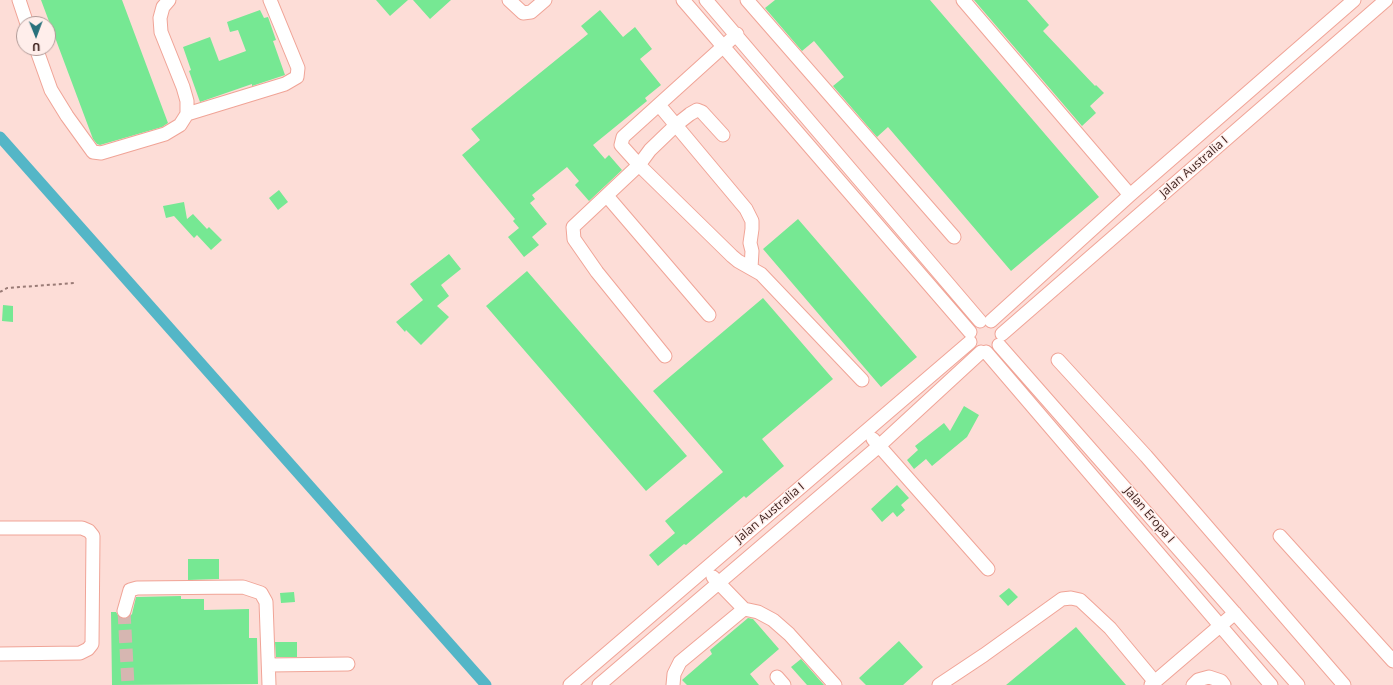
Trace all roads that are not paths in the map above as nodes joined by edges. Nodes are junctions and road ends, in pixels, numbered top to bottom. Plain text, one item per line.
1 (19, 0) edge
2 (169, 0) edge
3 (270, 0) edge
4 (509, 0) edge
5 (545, 0) edge
6 (683, 0) edge
7 (706, 0) edge
8 (747, 0) edge
9 (963, 0) edge
10 (1354, 0) edge
11 (1386, 0) edge
12 (24, 16) edge
13 (736, 34) junction
14 (724, 47) junction
15 (39, 56) edge
16 (659, 105) junction
17 (187, 114) junction
18 (676, 125) junction
19 (723, 135) dead end
20 (639, 165) junction
21 (1130, 195) junction
22 (607, 196) junction
23 (954, 237) dead end
24 (751, 268) junction
25 (709, 315) dead end
26 (985, 321) junction
27 (970, 337) junction
28 (1000, 340) junction
29 (984, 352) junction
30 (665, 356) dead end
31 (1058, 360) dead end
32 (862, 380) dead end
33 (867, 431) junction
34 (879, 446) junction
35 (0, 528) edge
36 (1280, 536) dead end
37 (705, 568) junction
38 (988, 569) dead end
39 (718, 582) junction
40 (744, 609) junction
41 (124, 612) tunnel mouth
42 (1235, 613) junction
43 (1220, 627) junction
44 (0, 654) edge
45 (1393, 661) edge
46 (348, 664) dead end
47 (269, 665) junction
48 (1153, 683) edge
49 (269, 685) edge
50 (570, 685) edge
51 (599, 685) edge
52 (673, 685) edge
53 (835, 685) edge
54 (939, 685) edge
55 (1193, 685) edge
56 (1224, 685) edge
57 (1271, 685) edge
58 (1298, 685) edge
59 (1344, 685) edge

1 - 12 lane
2 - 17 lane
3 - 17 lane
4 - 5 lane
6 - 14 lane
7 - 13 lane
8 - 23 lane
9 - 21 lane
10 - 21 lane, Jalan Australia I
11 - 28 lane, Jalan Australia I
13 - 14 lane
13 - 26 lane
14 - 16 lane
14 - 27 lane
15 - 17 lane
16 - 18 lane
16 - 20 lane
18 - 19 lane
18 - 20 lane
18 - 24 lane
20 - 22 lane
20 - 24 lane
21 - 26 lane, Jalan Australia I
22 - 25 lane
22 - 30 lane
24 - 32 lane
26 - 27 lane, Jalan Australia I
26 - 28 lane
27 - 29 lane
27 - 33 lane, Jalan Australia I
28 - 29 lane, Jalan Australia I
28 - 42 lane, Jalan Eropa I
29 - 34 lane, Jalan Australia I
29 - 43 lane, Jalan Eropa I
31 - 59 lane
33 - 34 lane
33 - 37 lane, Jalan Australia I
34 - 38 lane
34 - 39 lane, Jalan Australia I
35 - 44 lane
36 - 45 lane
37 - 39 lane
37 - 50 lane, Jalan Australia I
39 - 40 lane
39 - 51 lane, Jalan Australia I
40 - 52 lane
40 - 53 lane
41 - 47 lane
42 - 43 lane
42 - 58 lane, Jalan Eropa I
43 - 48 lane
43 - 57 lane, Jalan Eropa I
46 - 47 lane
47 - 49 lane
48 - 54 lane
55 - 56 lane

